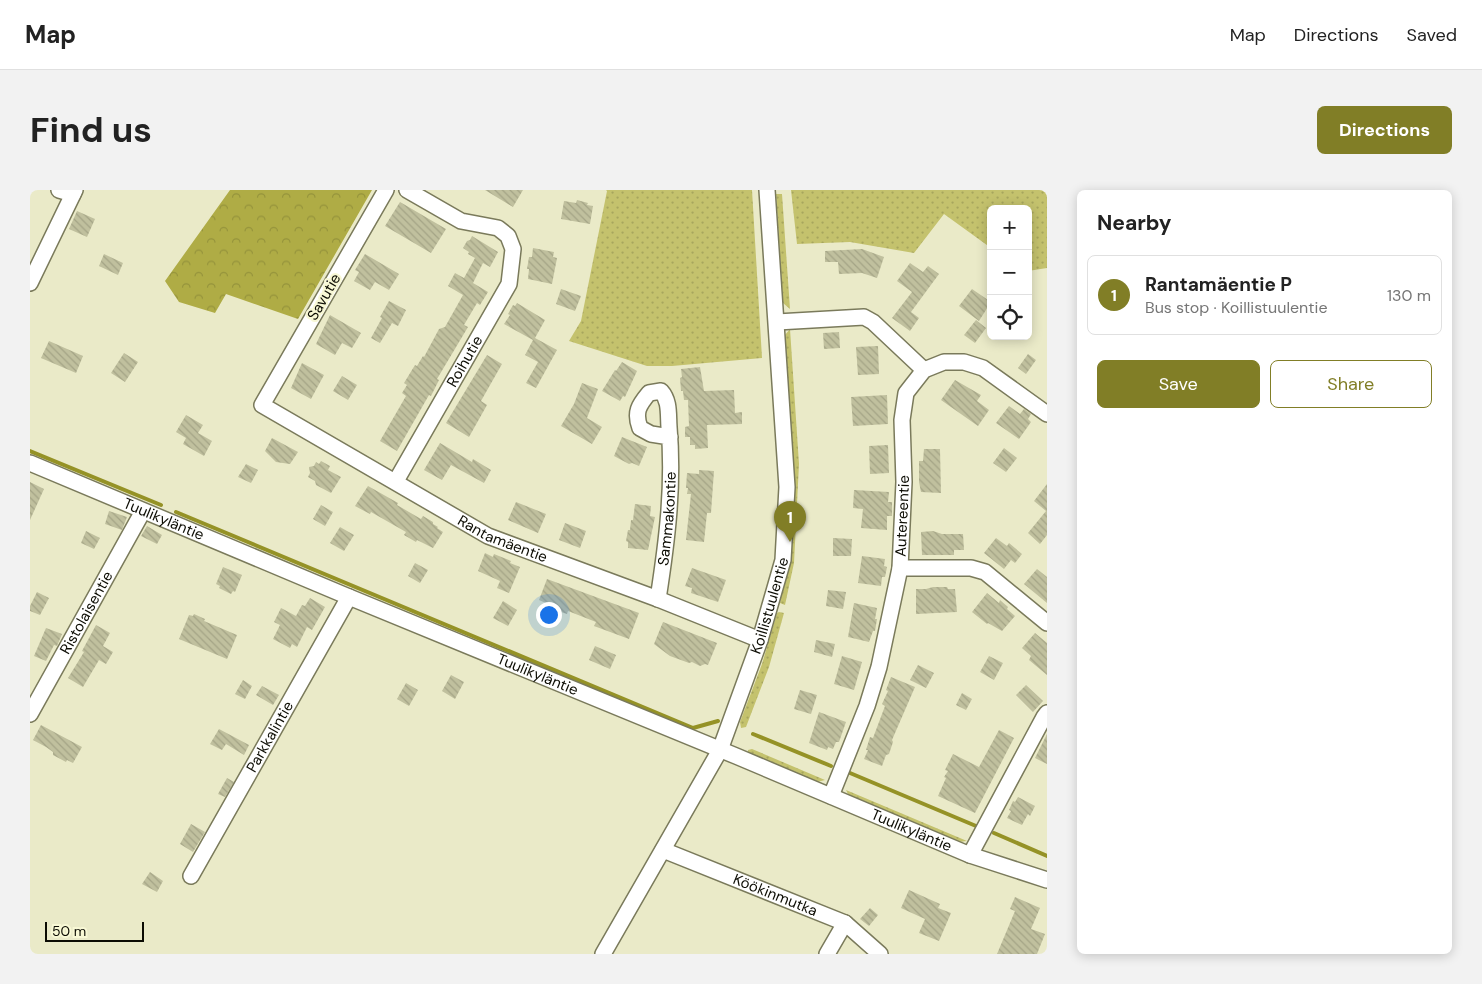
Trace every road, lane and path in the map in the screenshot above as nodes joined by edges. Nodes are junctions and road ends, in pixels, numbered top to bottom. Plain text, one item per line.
1 (386, 190) edge
2 (408, 190) edge
3 (767, 190) edge
4 (69, 191) edge
5 (30, 283) edge
6 (777, 322) junction
7 (924, 370) junction
8 (262, 405) joint
9 (1047, 414) edge
10 (670, 437) dead end
11 (30, 464) edge
12 (396, 481) junction
13 (143, 511) junction
14 (900, 568) junction
15 (349, 597) junction
16 (658, 599) junction
17 (1047, 623) edge
18 (760, 640) junction
19 (1047, 713) edge
20 (30, 714) edge
21 (720, 750) junction
22 (831, 796) junction
23 (663, 850) junction
24 (970, 855) junction
25 (192, 876) dead end
26 (1047, 880) edge
27 (845, 923) junction
28 (603, 954) edge
29 (826, 954) edge
30 (880, 954) edge

1 - 8 street, Savutie
2 - 12 street, Roihutie
3 - 6 street, Koillistuulentie
4 - 5 street
6 - 7 street
6 - 18 street, Koillistuulentie
7 - 9 street
7 - 14 street, Autereentie
8 - 12 street, Rantamäentie
10 - 16 street, Sammakontie
11 - 13 street, Tuulikyläntie
12 - 16 street, Rantamäentie
13 - 15 street, Tuulikyläntie
13 - 20 street, Ristolaisentie
14 - 17 street
14 - 22 street, Autereentie
15 - 21 street, Tuulikyläntie
15 - 25 street, Parkkalintie
16 - 18 street, Rantamäentie
18 - 21 street, Koillistuulentie
19 - 24 street
21 - 22 street, Tuulikyläntie
21 - 23 street, Koillistuulentie
22 - 24 street, Tuulikyläntie
23 - 27 street, Köökinmutka
23 - 28 street, Koillistuulentie
24 - 26 street, Tuulikyläntie
27 - 29 street
27 - 30 street, Köökinmutka

